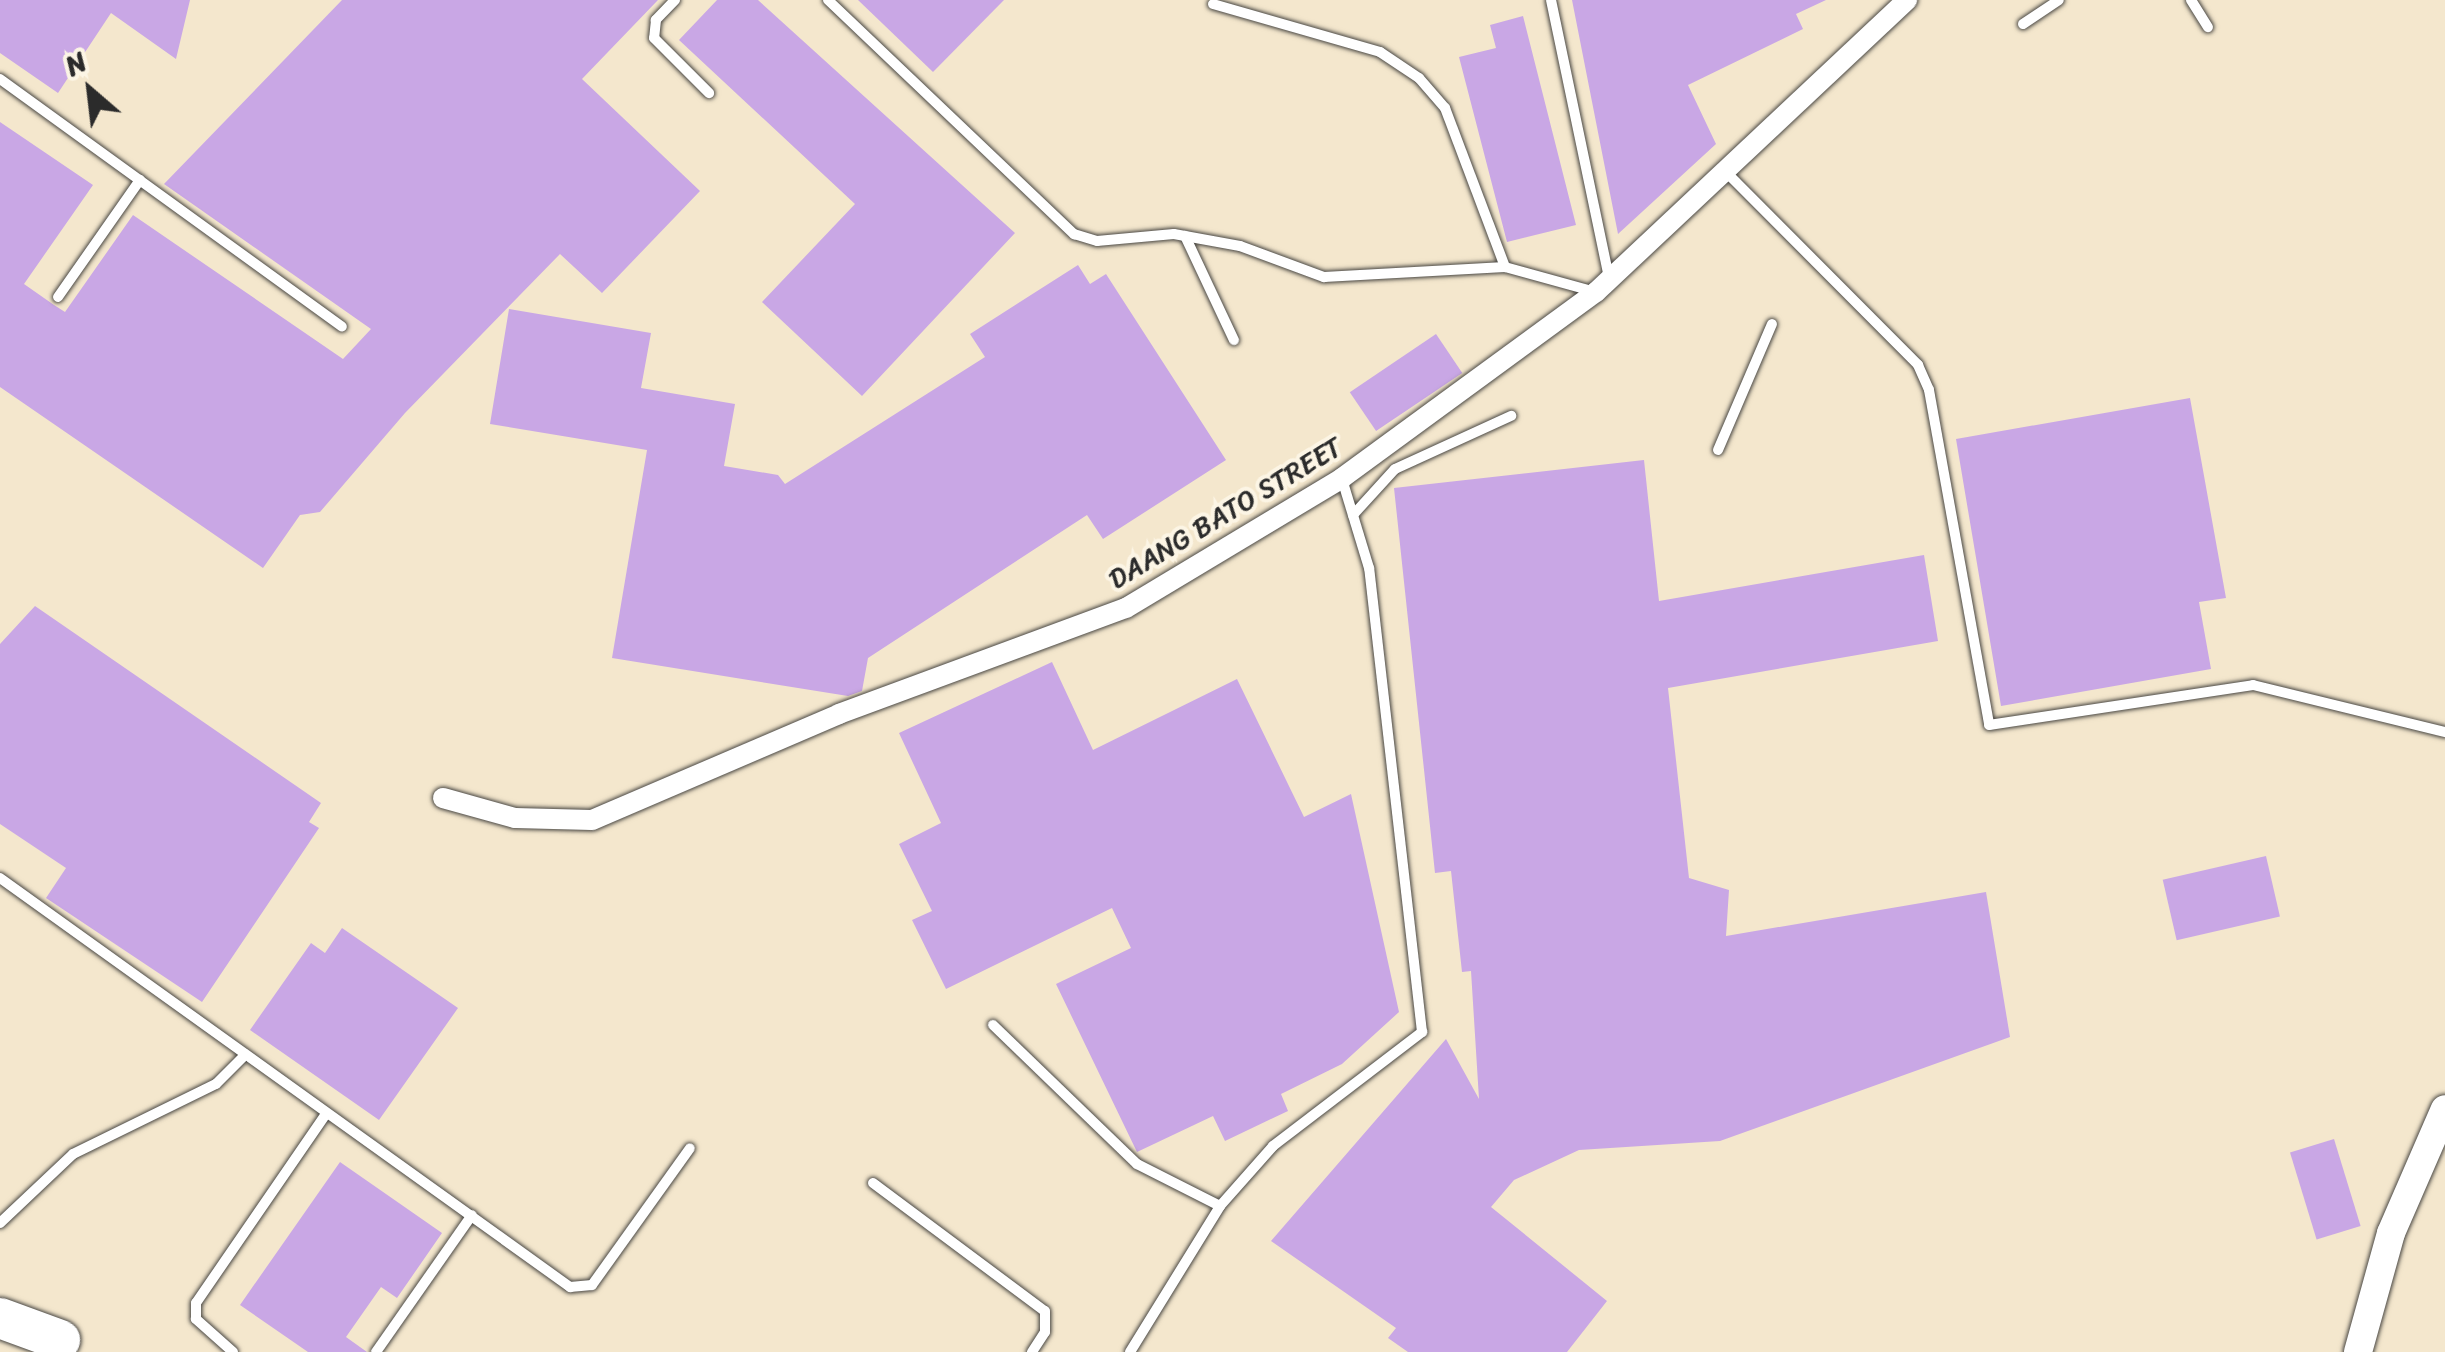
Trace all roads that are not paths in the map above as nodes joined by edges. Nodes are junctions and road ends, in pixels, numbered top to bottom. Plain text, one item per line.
1 (675, 0) edge
2 (828, 0) edge
3 (1551, 0) edge
4 (1907, 0) edge
5 (2059, 0) edge
6 (2190, 0) edge
7 (1213, 4) dead end
8 (2024, 24) dead end
9 (2208, 27) dead end
10 (0, 80) edge
11 (709, 93) dead end
12 (1728, 172) junction
13 (140, 180) junction
14 (1185, 236) junction
15 (1506, 267) junction
16 (1603, 287) junction
17 (58, 297) dead end
18 (1772, 324) dead end
19 (342, 327) dead end
20 (1234, 340) dead end
21 (1511, 416) dead end
22 (1718, 450) dead end
23 (1342, 478) junction
24 (1353, 515) junction
25 (2445, 732) edge
26 (443, 798) dead end
27 (0, 878) edge
28 (992, 1025) dead end
29 (244, 1056) junction
30 (2445, 1110) edge
31 (325, 1115) junction
32 (690, 1148) dead end
33 (873, 1182) dead end
34 (1220, 1206) junction
35 (472, 1215) junction
36 (0, 1224) edge
37 (0, 1299) edge
38 (0, 1318) edge
39 (70, 1346) edge
40 (233, 1352) edge
41 (376, 1352) edge
42 (1032, 1352) edge
43 (1130, 1352) edge
44 (2358, 1352) edge

1 - 11 lane
2 - 14 lane
3 - 16 lane
4 - 12 street, DAANG BATO STREET
5 - 8 lane
6 - 9 lane
7 - 15 lane
10 - 13 lane
12 - 16 street, DAANG BATO STREET
12 - 25 lane
13 - 17 lane
13 - 19 lane
14 - 15 lane
14 - 20 lane
15 - 16 lane
16 - 23 street, DAANG BATO STREET
18 - 22 lane
21 - 24 lane
23 - 24 lane
23 - 26 street, DAANG BATO STREET
24 - 34 lane
27 - 29 lane
28 - 34 lane
29 - 31 lane
29 - 36 lane
30 - 44 street
31 - 35 lane
31 - 40 lane
32 - 35 lane
33 - 42 lane
34 - 43 lane
35 - 41 lane
37 - 39 street
38 - 39 highway

